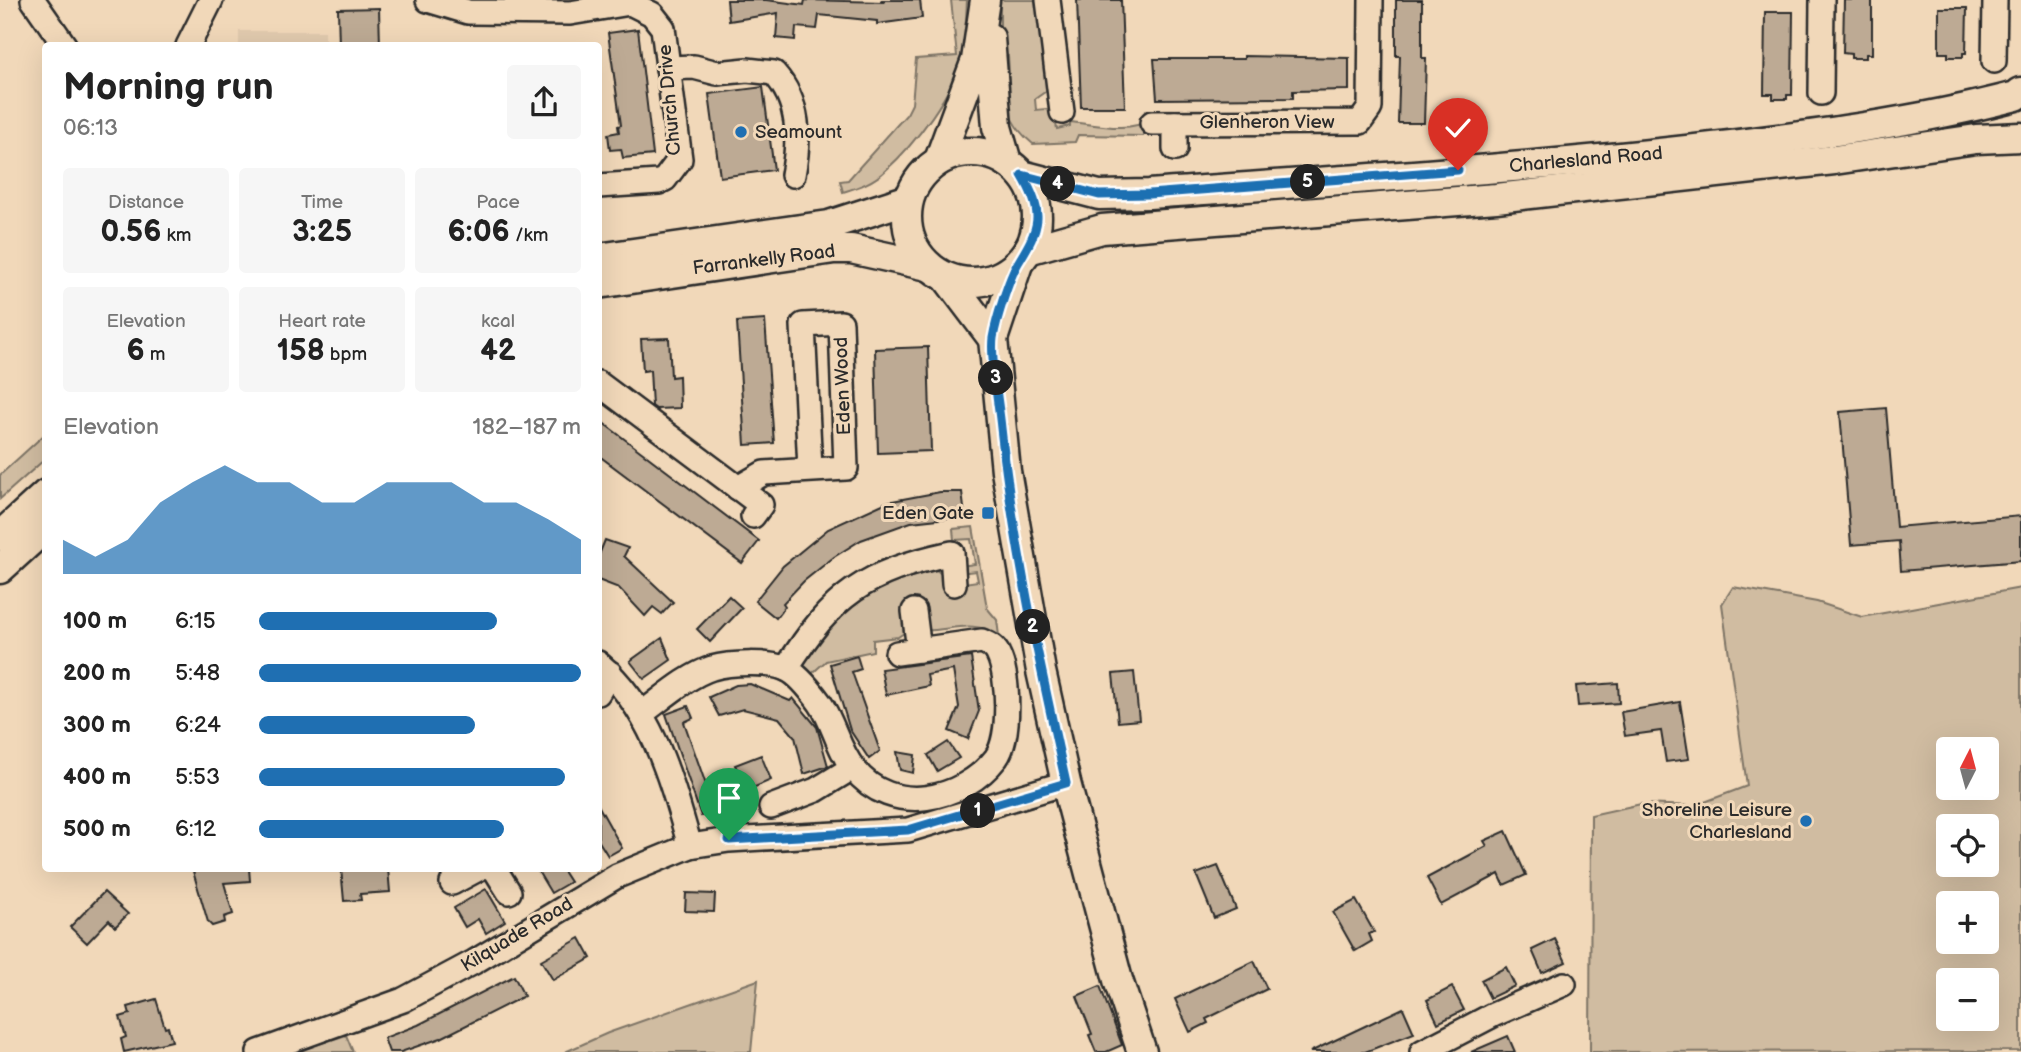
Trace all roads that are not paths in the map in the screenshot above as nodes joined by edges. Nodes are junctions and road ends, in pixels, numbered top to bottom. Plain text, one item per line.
1 (33, 0) edge
2 (428, 0) edge
3 (1048, 0) edge
4 (1371, 0) edge
5 (1822, 0) edge
6 (1995, 0) edge
7 (202, 3) edge
8 (985, 6) edge
9 (62, 42) edge
10 (189, 42) edge
11 (1994, 61) dead end
12 (668, 68) junction
13 (2021, 92) edge
14 (1821, 93) dead end
15 (1062, 112) dead end
16 (2021, 137) edge
17 (1175, 149) dead end
18 (939, 160) junction
19 (1014, 169) junction
20 (793, 175) dead end
21 (602, 186) edge
22 (908, 199) junction
23 (602, 257) edge
24 (1023, 257) junction
25 (937, 272) junction
26 (602, 283) edge
27 (993, 339) junction
28 (602, 386) edge
29 (810, 469) junction
30 (738, 488) junction
31 (42, 498) edge
32 (753, 516) dead end
33 (42, 531) edge
34 (0, 536) edge
35 (0, 569) edge
36 (954, 584) dead end
37 (914, 611) dead end
38 (604, 668) edge
39 (786, 668) junction
40 (641, 714) junction
41 (852, 768) junction
42 (1066, 783) junction
43 (771, 807) dead end
44 (690, 846) junction
45 (473, 872) edge
46 (496, 872) edge
47 (452, 883) dead end
48 (509, 892) dead end
49 (1564, 984) dead end
50 (259, 1052) edge
51 (1142, 1052) edge
52 (1422, 1052) edge

1 - 9 street
2 - 12 street, Church Drive
3 - 15 street
4 - 17 street, Glenheron View
5 - 14 street
6 - 11 street
7 - 10 street
8 - 18 main road
8 - 19 main road
12 - 20 street
12 - 21 street, Church Drive
13 - 19 main road, Charlesland Road
16 - 24 main road, Charlesland Road
18 - 19 main road
18 - 22 main road
19 - 24 main road
22 - 23 main road, Farrankelly Road
22 - 25 main road
24 - 25 main road
24 - 27 main road
25 - 26 main road, Farrankelly Road
25 - 27 main road
27 - 42 main road
28 - 30 street
29 - 29 street, Eden Wood
29 - 30 street, Eden Wood
30 - 32 street
31 - 34 main road
33 - 35 main road
36 - 39 street
37 - 41 street
38 - 40 street
39 - 40 street
39 - 41 street
40 - 44 street
41 - 43 street
42 - 44 street, Kilquade Road
42 - 51 main road
44 - 50 street, Kilquade Road
45 - 47 street
46 - 48 street
49 - 52 street

